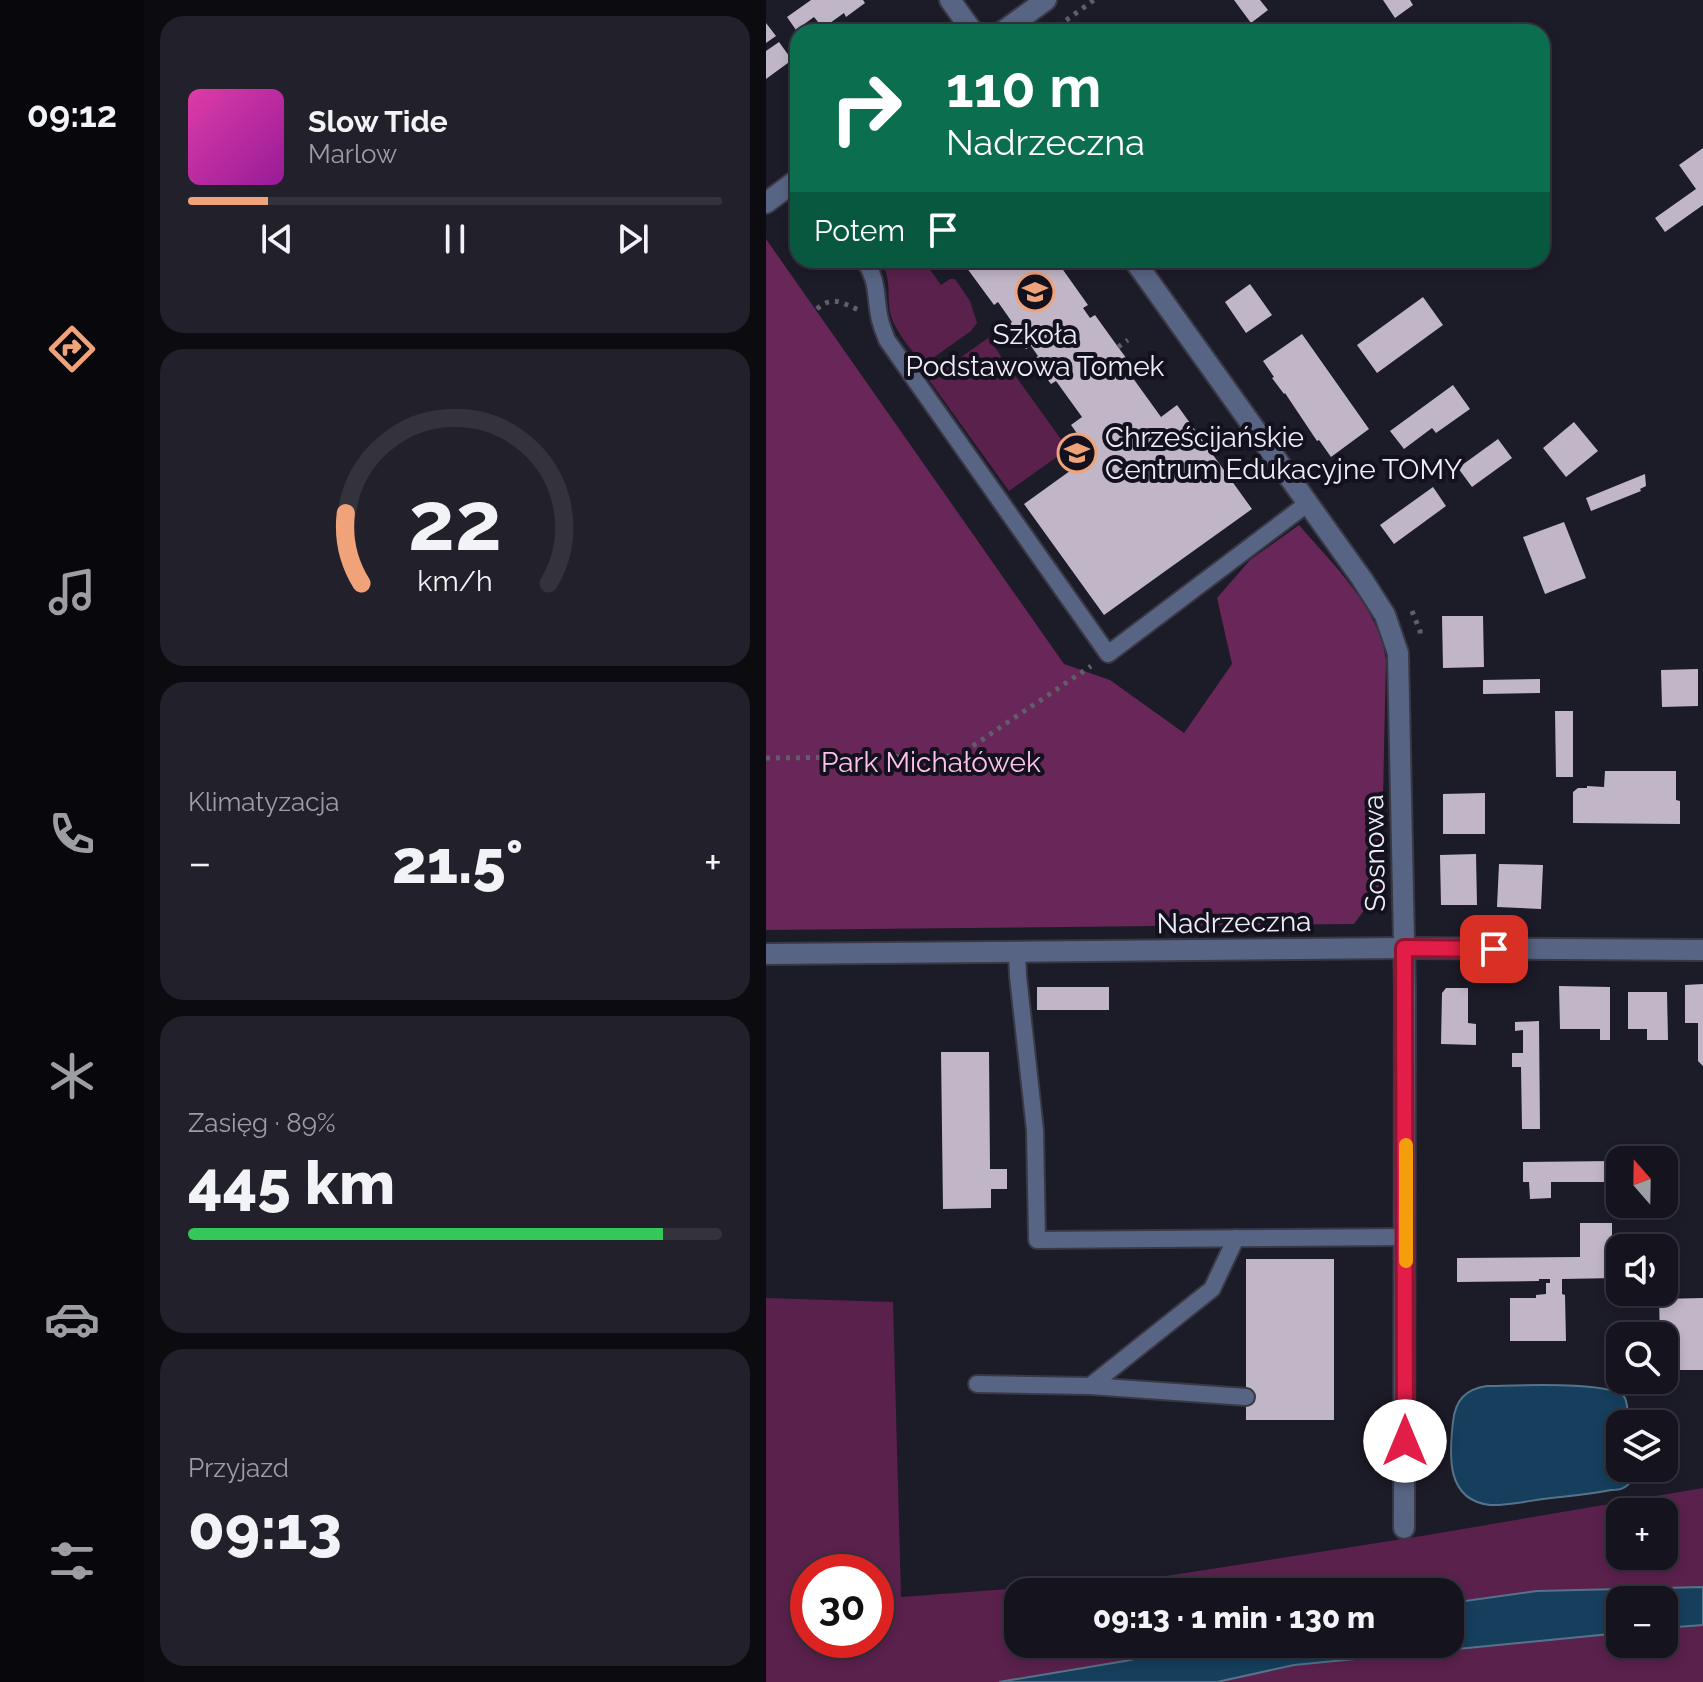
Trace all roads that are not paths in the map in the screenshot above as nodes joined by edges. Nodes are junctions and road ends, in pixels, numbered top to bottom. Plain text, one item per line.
1 (950, 0) edge
2 (1046, 0) edge
3 (967, 24) edge
4 (1013, 24) edge
5 (790, 185) edge
6 (766, 203) edge
7 (870, 268) edge
8 (1140, 268) edge
9 (1308, 503) junction
10 (1404, 948) junction
11 (1703, 950) edge
12 (1017, 952) junction
13 (766, 954) edge
14 (1406, 1237) junction
15 (1236, 1238) junction
16 (977, 1384) dead end
17 (1090, 1386) junction
18 (1246, 1397) dead end
19 (1404, 1528) dead end

1 - 3 street
2 - 4 street
5 - 6 street
7 - 9 lane
8 - 9 street, Sosnowa
9 - 10 street, Sosnowa
10 - 11 street, Nadrzeczna
10 - 12 street, Nadrzeczna
10 - 14 street, Sosnowa
12 - 13 street, Nadrzeczna
12 - 15 lane
14 - 15 lane
14 - 19 street, Sosnowa
15 - 17 lane
16 - 17 lane
17 - 18 lane

